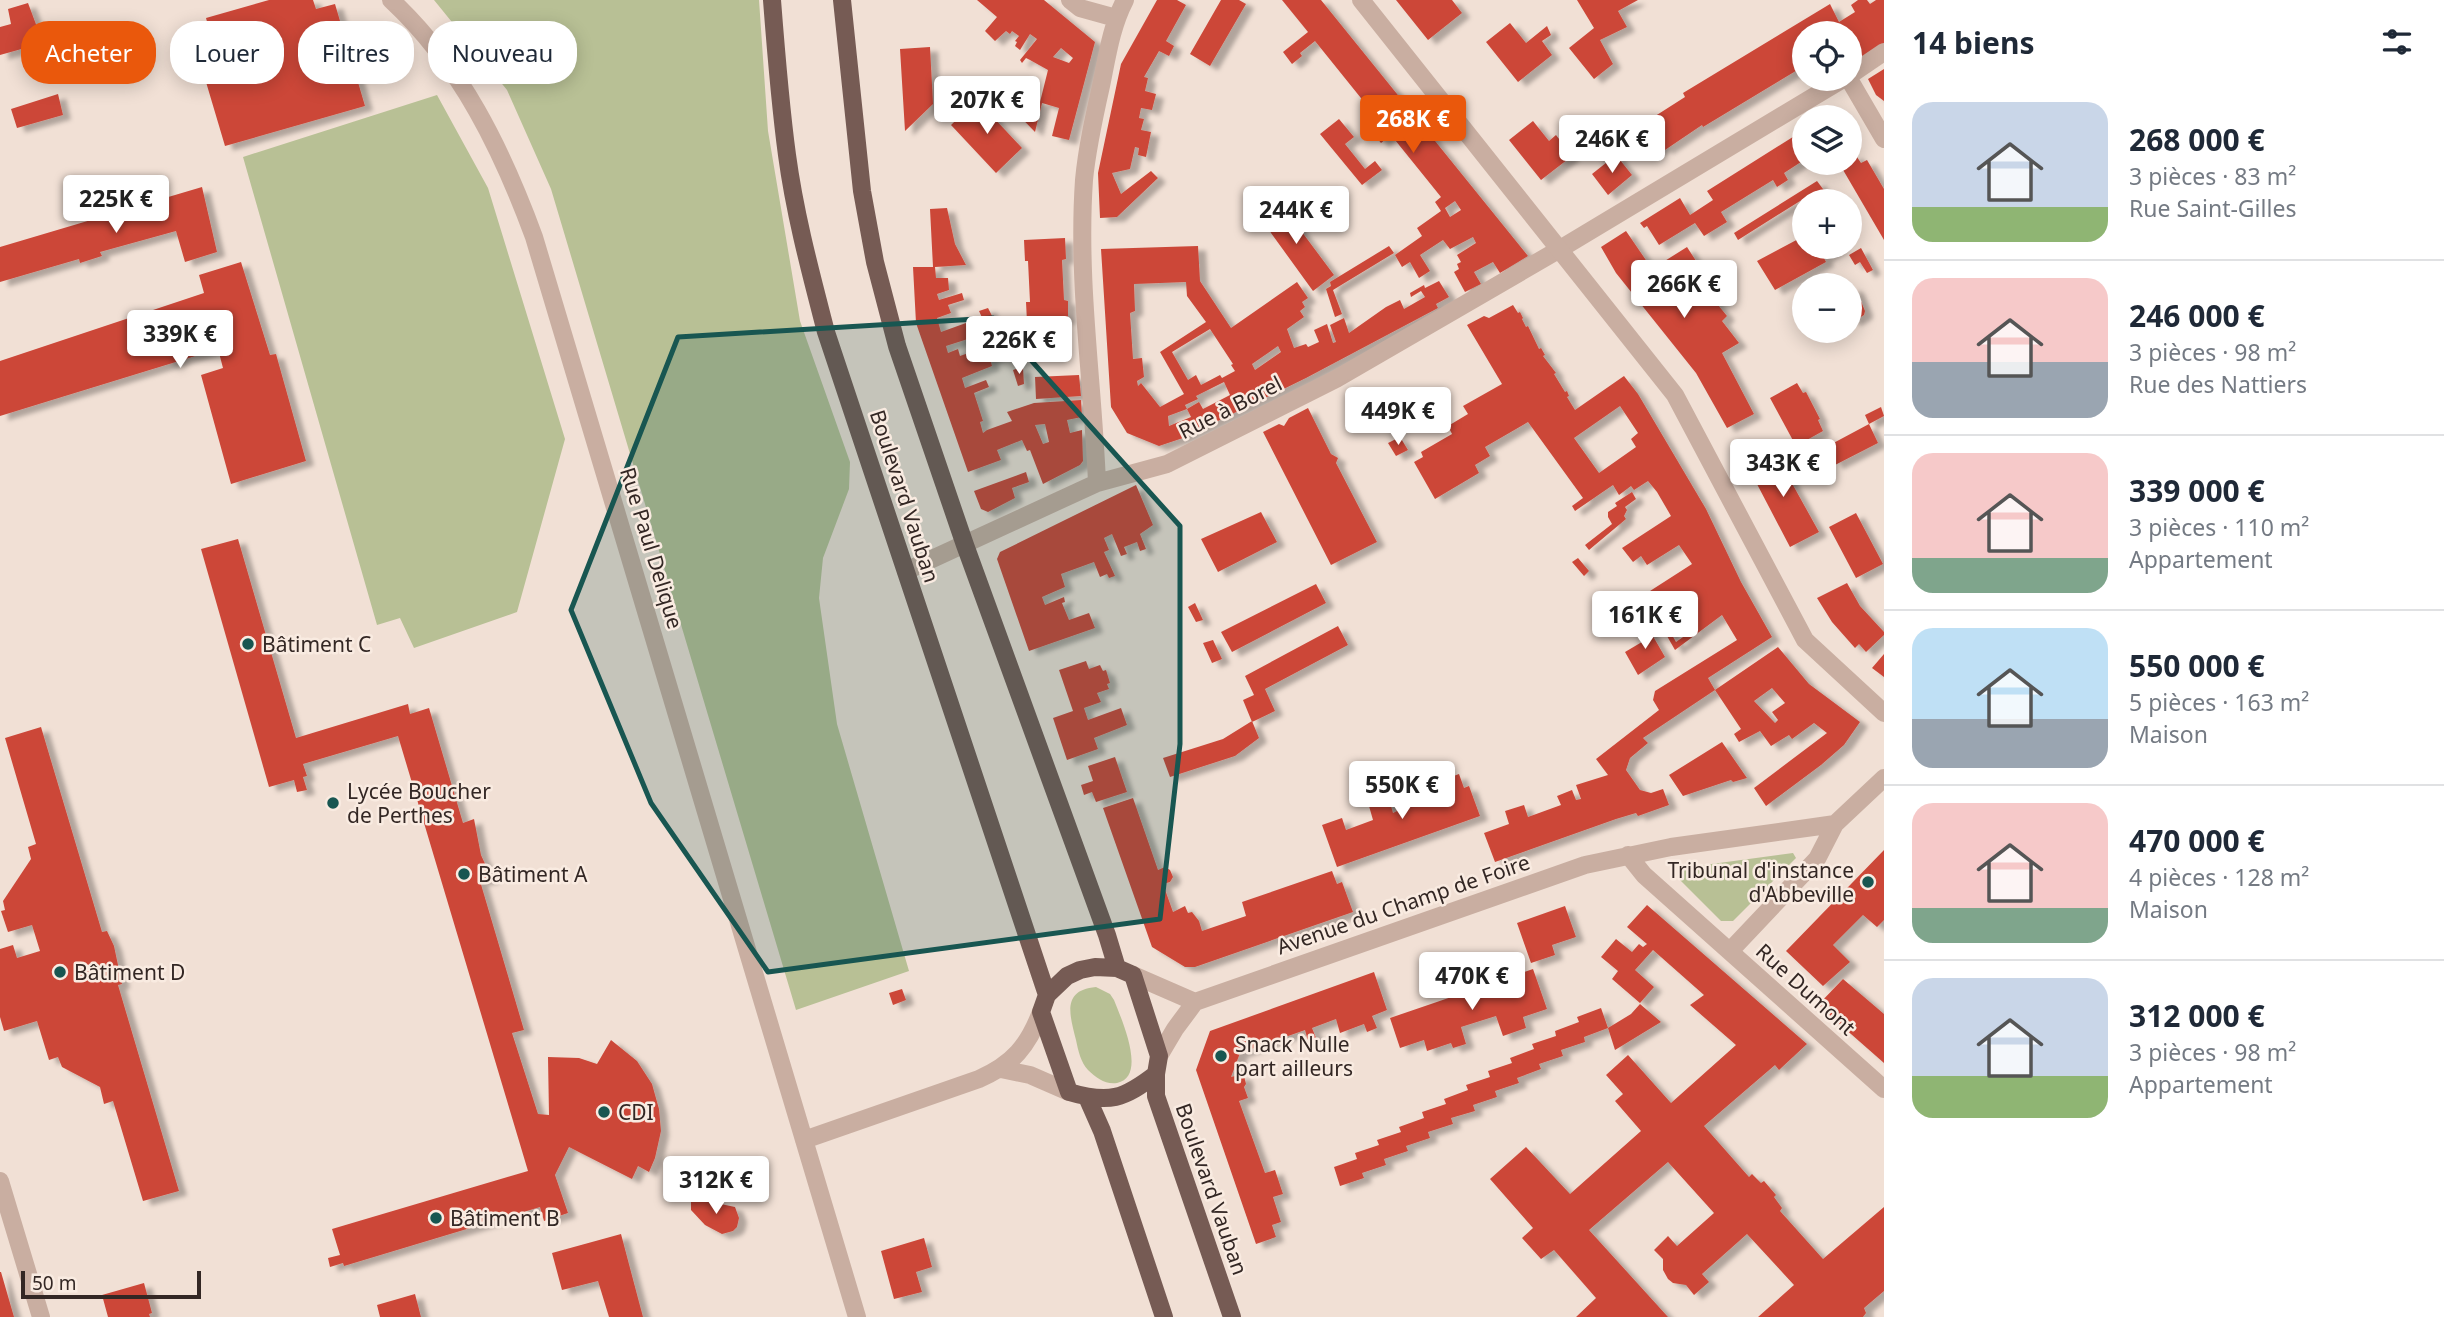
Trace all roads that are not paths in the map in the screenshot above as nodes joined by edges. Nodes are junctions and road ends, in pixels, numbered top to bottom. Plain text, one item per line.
1 (391, 0) edge
2 (772, 0) edge
3 (842, 0) edge
4 (1070, 0) edge
5 (1125, 0) edge
6 (1361, 0) edge
7 (1116, 18) junction
8 (1884, 52) edge
9 (1862, 68) edge
10 (1823, 91) edge
11 (1857, 91) edge
12 (1884, 139) edge
13 (1560, 250) junction
14 (1097, 482) junction
15 (965, 545) junction
16 (906, 571) junction
17 (1884, 713) edge
18 (1884, 778) edge
19 (1835, 824) junction
20 (1628, 855) junction
21 (1730, 951) junction
22 (1125, 972) junction
23 (1047, 995) junction
24 (1195, 1002) junction
25 (1041, 1012) junction
26 (1158, 1065) junction
27 (1002, 1069) junction
28 (1884, 1089) edge
29 (1069, 1092) junction
30 (1087, 1097) junction
31 (804, 1140) junction
32 (0, 1181) edge
33 (41, 1317) edge
34 (857, 1317) edge
35 (1164, 1317) edge
36 (1232, 1317) edge

1 - 31 street, Rue Paul Delique
2 - 16 main road, Boulevard Vauban
3 - 15 main road, Boulevard Vauban
4 - 7 street
5 - 7 street
6 - 13 street
7 - 14 street
8 - 9 street
10 - 13 street, Rue à Borel
11 - 12 street
13 - 14 street, Rue à Borel
13 - 17 street
14 - 15 street, Rue à Borel
15 - 16 street, Rue à Borel
15 - 22 main road, Boulevard Vauban
16 - 23 main road, Boulevard Vauban
18 - 19 street
19 - 20 street, Avenue du Champ de Foire
19 - 21 street
20 - 21 street, Rue Dumont
20 - 24 street, Avenue du Champ de Foire
21 - 28 street, Rue Dumont
22 - 23 main road
22 - 24 street
22 - 26 main road
23 - 25 main road
24 - 26 street
25 - 27 street
25 - 29 main road
26 - 30 main road
26 - 36 main road, Boulevard Vauban
27 - 29 street
27 - 31 street
29 - 30 main road
30 - 35 main road
31 - 34 street, Rue Paul Delique
32 - 33 street

